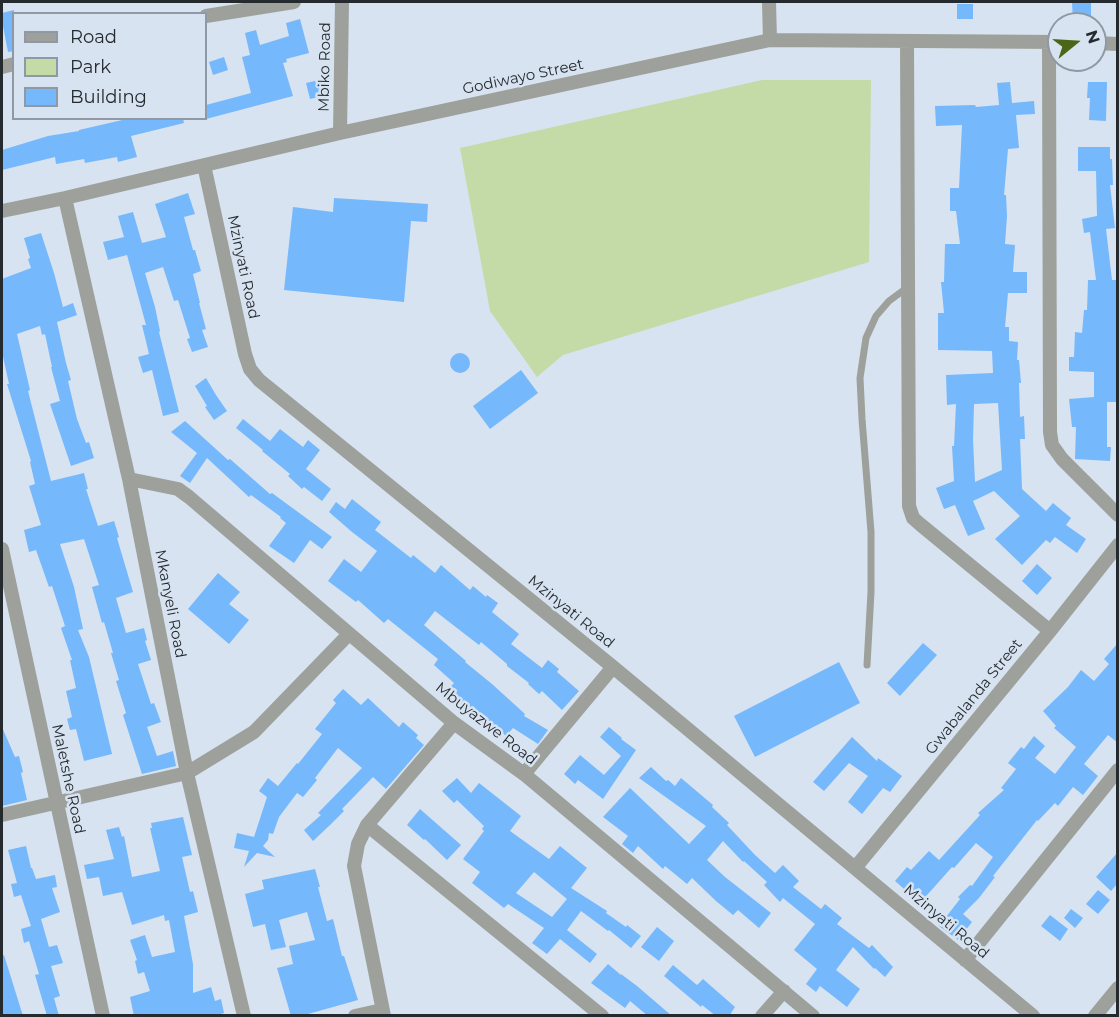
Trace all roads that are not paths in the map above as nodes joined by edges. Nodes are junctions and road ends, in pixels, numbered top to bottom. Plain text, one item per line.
1 (294, 2) edge
2 (342, 2) edge
3 (769, 2) edge
4 (208, 11) edge
5 (770, 40) junction
6 (907, 41) junction
7 (1047, 42) edge
8 (1054, 72) edge
9 (340, 134) junction
10 (204, 165) junction
11 (65, 198) junction
12 (2, 211) edge
13 (908, 287) junction
14 (129, 479) junction
15 (1118, 514) edge
16 (1118, 545) edge
17 (2, 549) edge
18 (1050, 631) junction
19 (349, 633) junction
20 (867, 665) dead end
21 (613, 667) junction
22 (454, 723) junction
23 (1118, 770) edge
24 (187, 773) junction
25 (524, 774) junction
26 (56, 803) junction
27 (2, 815) edge
28 (368, 825) junction
29 (855, 868) junction
30 (965, 960) junction
31 (1118, 988) edge
32 (784, 991) junction
33 (383, 1013) edge
34 (103, 1016) edge
35 (244, 1016) edge
36 (355, 1016) edge
37 (602, 1016) edge
38 (762, 1016) edge
39 (813, 1016) edge
40 (1033, 1016) edge
41 (1095, 1016) edge

1 - 4 street
2 - 9 street, Mbiko Road
3 - 5 street
5 - 6 street, Godiwayo Street
5 - 9 street, Godiwayo Street
6 - 7 street, Godiwayo Street
6 - 13 street
8 - 15 street
9 - 10 street, Godiwayo Street
10 - 11 street, Godiwayo Street
10 - 21 street, Mzinyati Road
11 - 12 street, Godiwayo Street
11 - 14 street, Mkanyeli Road
13 - 18 street
13 - 20 lane
14 - 19 street, Mbuyazwe Road
14 - 24 street, Mkanyeli Road
16 - 18 street, Gwabalanda Street
17 - 26 street, Maletshe Road
18 - 29 street, Gwabalanda Street
19 - 22 street, Mbuyazwe Road
19 - 24 street
21 - 25 street
21 - 29 street, Mzinyati Road
22 - 25 street, Mbuyazwe Road
22 - 28 street
23 - 30 street
24 - 26 street
24 - 35 street, Mkanyeli Road
25 - 32 street, Mbuyazwe Road
26 - 27 street
26 - 34 street, Maletshe Road
28 - 33 street
28 - 37 street
29 - 30 street, Mzinyati Road
30 - 40 street, Mzinyati Road
31 - 41 street
32 - 38 street
32 - 39 street, Mbuyazwe Road
33 - 36 street

